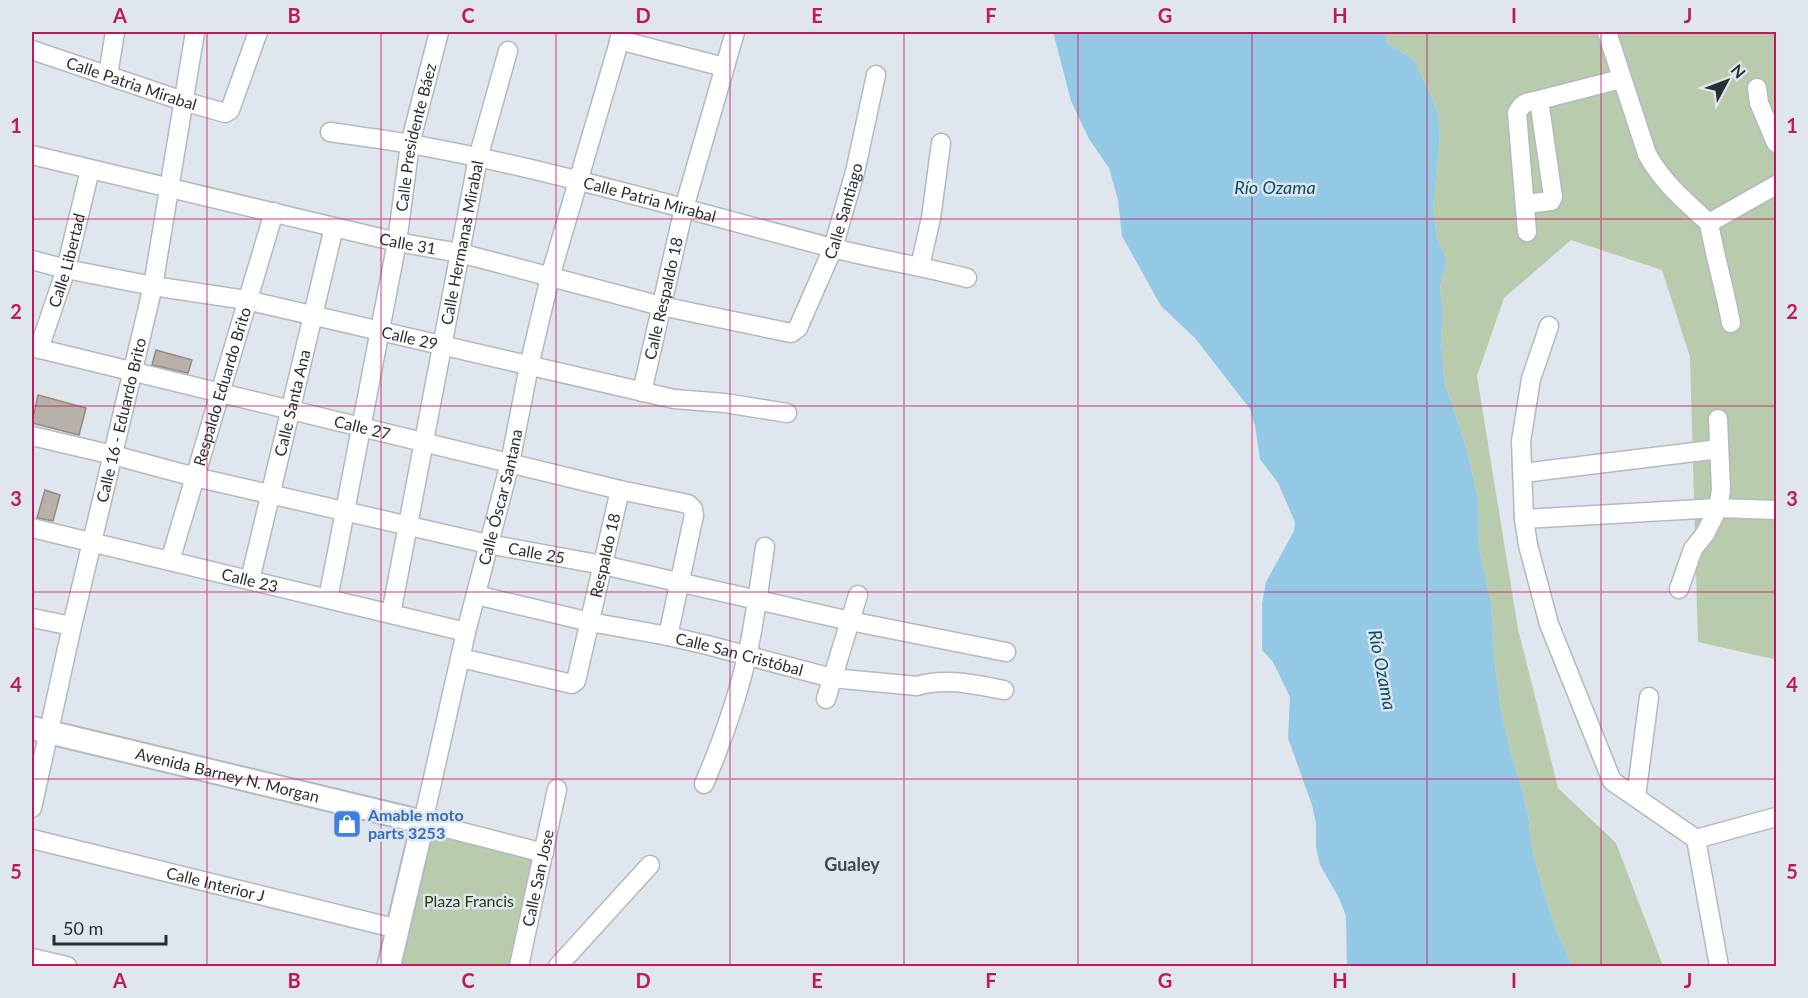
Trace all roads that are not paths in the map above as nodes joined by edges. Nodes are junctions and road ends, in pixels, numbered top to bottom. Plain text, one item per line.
1 (115, 32) edge
2 (195, 32) edge
3 (258, 32) edge
4 (439, 32) edge
5 (735, 32) edge
6 (1607, 32) edge
7 (620, 36) edge
8 (32, 51) edge
9 (508, 51) dead end
10 (724, 67) junction
11 (108, 75) junction
12 (876, 75) dead end
13 (1621, 79) junction
14 (1757, 88) dead end
15 (1539, 100) junction
16 (183, 101) junction
17 (330, 132) dead end
18 (941, 143) dead end
19 (1776, 143) edge
20 (410, 144) junction
21 (32, 155) edge
22 (478, 158) junction
23 (90, 170) junction
24 (579, 181) junction
25 (1776, 185) edge
26 (168, 188) junction
27 (1525, 204) junction
28 (684, 208) junction
29 (273, 213) junction
30 (1709, 223) junction
31 (334, 227) junction
32 (1527, 232) dead end
33 (398, 242) junction
34 (833, 248) junction
35 (460, 253) junction
36 (32, 260) edge
37 (920, 266) junction
38 (66, 269) junction
39 (550, 277) junction
40 (967, 278) dead end
41 (153, 286) junction
42 (246, 300) junction
43 (661, 306) junction
44 (313, 316) junction
45 (1731, 323) dead end
46 (1550, 326) dead end
47 (380, 332) junction
48 (783, 332) joint
49 (442, 346) junction
50 (35, 348) edge
51 (530, 366) junction
52 (132, 372) junction
53 (642, 392) junction
54 (219, 394) junction
55 (291, 411) junction
56 (787, 413) dead end
57 (1718, 419) dead end
58 (361, 429) junction
59 (32, 436) edge
60 (424, 443) junction
61 (1719, 449) junction
62 (113, 455) junction
63 (510, 463) junction
64 (1523, 473) junction
65 (195, 477) junction
66 (620, 490) junction
67 (272, 495) junction
68 (1718, 508) junction
69 (1776, 510) edge
70 (345, 512) junction
71 (1524, 519) junction
72 (408, 526) junction
73 (32, 528) edge
74 (92, 542) junction
75 (488, 544) junction
76 (765, 547) dead end
77 (170, 561) junction
78 (603, 565) junction
79 (250, 580) junction
80 (680, 582) junction
81 (1679, 589) dead end
82 (476, 595) junction
83 (858, 596) dead end
84 (328, 599) junction
85 (757, 601) junction
86 (392, 614) junction
87 (32, 618) edge
88 (850, 621) junction
89 (590, 622) junction
90 (72, 626) junction
91 (466, 632) junction
92 (668, 636) junction
93 (1006, 652) dead end
94 (747, 654) junction
95 (461, 658) junction
96 (832, 678) junction
97 (1004, 690) dead end
98 (1649, 697) dead end
99 (826, 699) dead end
100 (40, 730) edge
101 (704, 784) dead end
102 (557, 789) dead end
103 (1636, 797) junction
104 (32, 808) edge
105 (1776, 816) edge
106 (423, 822) junction
107 (32, 839) edge
108 (1696, 839) junction
109 (544, 853) junction
110 (650, 865) dead end
111 (398, 929) junction
112 (32, 958) edge
113 (67, 966) edge
114 (389, 966) edge
115 (524, 966) edge
116 (558, 966) edge
117 (1719, 966) edge

1 - 11 street
2 - 16 street, Calle 16 - Eduardo Brito
3 - 16 street, Calle Patria Mirabal
4 - 20 street, Calle Presidente Báez
5 - 10 street, Calle Respaldo 18
6 - 13 street
7 - 10 street
7 - 24 street, Calle Óscar Santana
8 - 11 street, Calle Patria Mirabal
9 - 22 street, Calle Hermanas Mirabal
10 - 28 street, Calle Respaldo 18
11 - 16 street, Calle Patria Mirabal
12 - 34 street, Calle Santiago
13 - 15 street
13 - 30 street
14 - 19 street
15 - 27 street
15 - 27 street
16 - 26 street, Calle 16 - Eduardo Brito
17 - 20 street, Calle Patria Mirabal
18 - 37 street
20 - 22 street, Calle Patria Mirabal
20 - 33 street, Calle Presidente Báez
21 - 23 street, Calle 31
22 - 24 street, Calle Patria Mirabal
22 - 35 street, Calle Hermanas Mirabal
23 - 26 street, Calle 31
23 - 38 street, Calle Libertad
24 - 28 street, Calle Patria Mirabal
24 - 39 street, Calle Óscar Santana
25 - 30 street
26 - 29 street, Calle 31
26 - 41 street, Calle 16 - Eduardo Brito
27 - 32 street
28 - 34 street, Calle Patria Mirabal
28 - 43 street, Calle Respaldo 18
29 - 31 street, Calle 31
29 - 42 street, Respaldo Eduardo Brito
30 - 45 street
31 - 33 street, Calle 31
31 - 44 street, Calle Santa Ana
33 - 35 street, Calle 31
33 - 47 street, Calle Presidente Báez
34 - 37 street, Calle Patria Mirabal
34 - 48 street, Calle Santiago
35 - 39 street, Calle 31
35 - 49 street, Calle Hermanas Mirabal
36 - 38 street, Calle 29
37 - 40 street, Calle Patria Mirabal
38 - 41 street, Calle 29
38 - 50 street, Calle Libertad
39 - 43 street, Calle 31
39 - 51 street, Calle Óscar Santana
41 - 42 street, Calle 29
41 - 52 street, Calle 16 - Eduardo Brito
42 - 44 street, Calle 29
42 - 54 street, Respaldo Eduardo Brito
43 - 48 street, Calle 31
43 - 53 street, Calle Respaldo 18
44 - 47 street, Calle 29
44 - 55 street, Calle Santa Ana
46 - 64 street
47 - 49 street, Calle 29
47 - 58 street, Calle Presidente Báez
49 - 51 street, Calle 29
49 - 60 street, Calle Hermanas Mirabal
50 - 52 street, Calle 27
51 - 53 street, Calle 29
51 - 63 street, Calle Óscar Santana
52 - 54 street, Calle 27
52 - 62 street, Calle 16 - Eduardo Brito
53 - 56 street, Calle 29
54 - 55 street, Calle 27
54 - 65 street, Respaldo Eduardo Brito
55 - 58 street, Calle 27
55 - 67 street, Calle Santa Ana
57 - 61 street
58 - 60 street, Calle 27
58 - 70 street, Calle Presidente Báez
59 - 62 street, Calle 25
60 - 63 street, Calle 27
60 - 72 street, Calle Hermanas Mirabal
61 - 64 street
61 - 68 street
62 - 65 street, Calle 25
62 - 74 street, Calle 16 - Eduardo Brito
63 - 66 street, Calle 27
63 - 75 street, Calle Óscar Santana
64 - 71 street
65 - 67 street, Calle 25
65 - 77 street, Respaldo Eduardo Brito
66 - 78 street, Respaldo 18
66 - 80 street, Calle 27
67 - 70 street, Calle 25
67 - 79 street, Calle Santa Ana
68 - 69 street
68 - 71 street
68 - 81 street
70 - 72 street, Calle 25
70 - 84 street, Calle Presidente Báez
71 - 103 street
72 - 75 street, Calle 25
72 - 86 street, Calle Hermanas Mirabal
73 - 74 street, Calle 23
74 - 77 street, Calle 23
74 - 90 street, Calle 16 - Eduardo Brito
75 - 78 street, Calle 25
75 - 82 street, Calle Óscar Santana
76 - 85 street
77 - 79 street, Calle 23
78 - 80 street, Calle 25
78 - 89 street, Respaldo 18
79 - 84 street, Calle 23
80 - 85 street, Calle 25
80 - 92 street
82 - 89 street, Calle San Cristóbal
82 - 91 street, Calle Óscar Santana
83 - 88 street
84 - 86 street, Calle 23
85 - 88 street, Calle 25
85 - 94 street
86 - 91 street, Calle 23
87 - 90 street
88 - 93 street, Calle 25
88 - 96 street
89 - 92 street, Calle San Cristóbal
89 - 95 street, Respaldo 18
90 - 100 street, Calle 16 - Eduardo Brito
91 - 95 street, Calle Óscar Santana
92 - 94 street, Calle San Cristóbal
94 - 96 street, Calle San Cristóbal
94 - 101 street
95 - 106 street, Calle Óscar Santana
96 - 97 street, Calle San Cristóbal
96 - 99 street
98 - 103 street
100 - 104 street, Calle 16 - Eduardo Brito
100 - 106 street, Avenida Barney N. Morgan
102 - 109 street, Calle San Jose
103 - 108 street
105 - 108 street
106 - 109 street
106 - 111 street, Calle Óscar Santana
107 - 111 street, Calle Interior J
108 - 117 street
109 - 115 street, Calle San Jose
110 - 116 street
111 - 114 street, Calle Óscar Santana
112 - 113 street

